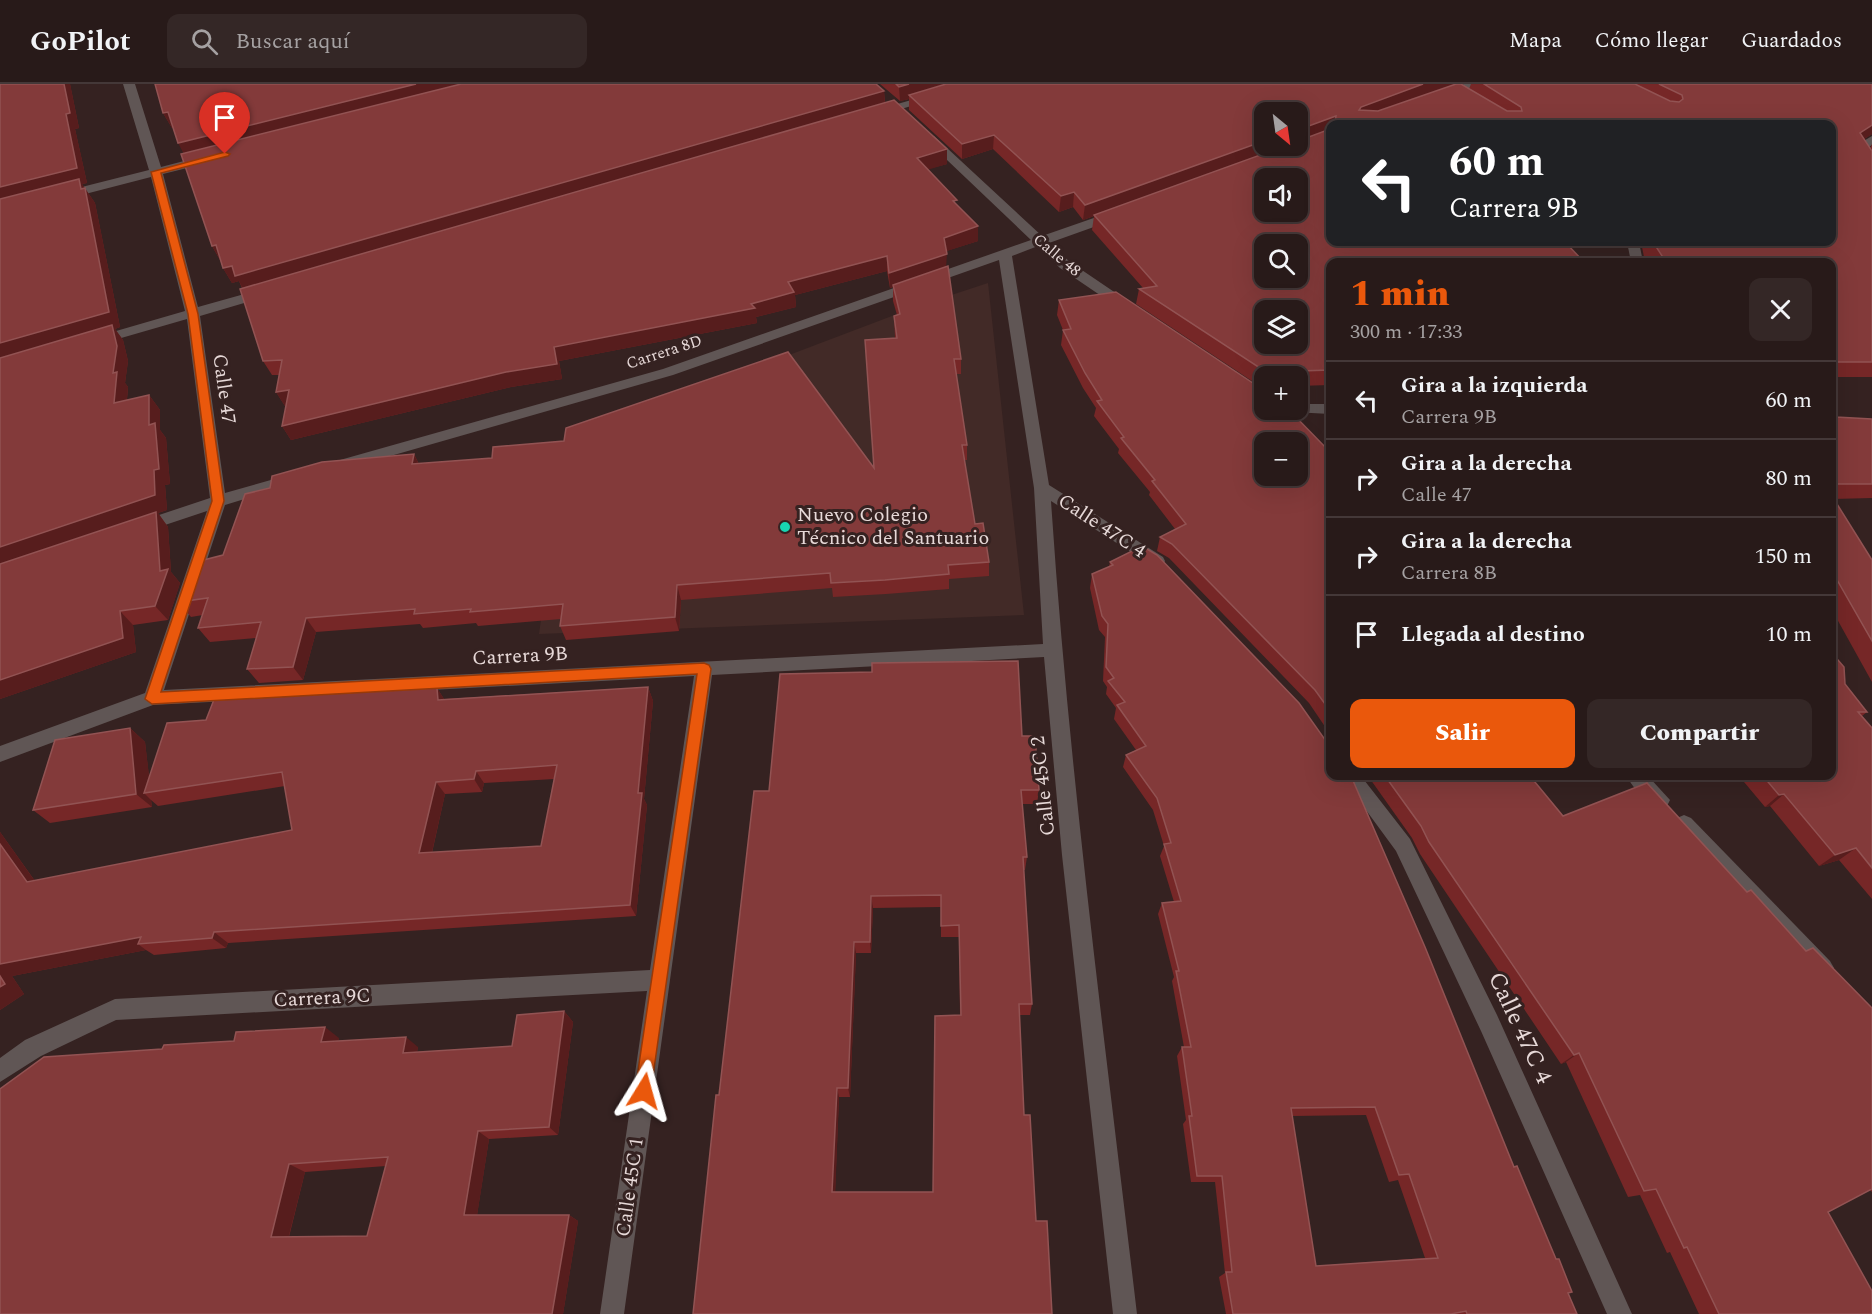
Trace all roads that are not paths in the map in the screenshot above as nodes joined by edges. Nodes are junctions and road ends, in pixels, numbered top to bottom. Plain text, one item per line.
1 (129, 84) edge
2 (979, 84) edge
3 (1475, 84) edge
4 (1454, 91) junction
5 (1434, 99) edge
6 (1473, 102) edge
7 (862, 117) edge
8 (922, 131) edge
9 (1872, 140) edge
10 (214, 157) edge
11 (1872, 169) edge
12 (156, 172) junction
13 (45, 200) edge
14 (1132, 209) edge
15 (1041, 242) junction
16 (1005, 254) junction
17 (284, 287) edge
18 (193, 314) junction
19 (1141, 316) edge
20 (80, 346) edge
21 (1326, 410) edge
22 (1308, 414) edge
23 (330, 468) edge
24 (308, 475) edge
25 (1042, 488) junction
26 (218, 501) junction
27 (131, 530) edge
28 (1169, 572) edge
29 (1052, 650) junction
30 (704, 669) junction
31 (152, 699) junction
32 (0, 754) edge
33 (1353, 780) edge
34 (1640, 780) edge
35 (660, 980) junction
36 (1839, 984) edge
37 (0, 1071) edge
38 (612, 1314) edge
39 (1125, 1314) edge
40 (1620, 1314) edge

1 - 12 street, Calle 47
2 - 7 street
3 - 4 street
4 - 5 street
4 - 6 street
8 - 15 street, Calle 48
9 - 11 street
10 - 12 street
12 - 13 street
12 - 18 street, Calle 47
14 - 15 street, Carrera 8D
15 - 16 street, Carrera 8D
15 - 19 street, Calle 48
16 - 23 street, Carrera 8D
16 - 25 street, Calle 45C 2
17 - 18 street
18 - 20 street
18 - 26 street, Calle 47
21 - 22 street
24 - 26 street
25 - 28 street, Calle 47C 4
25 - 29 street, Calle 45C 2
26 - 27 street
26 - 31 street, Calle 47
29 - 30 street, Carrera 9B
29 - 39 street, Calle 45C 2
30 - 31 street, Carrera 9B
30 - 35 street, Calle 45C 1
31 - 32 street, Carrera 9B
33 - 40 street, Calle 47C 4
34 - 36 street
35 - 37 street, Carrera 9C
35 - 38 street, Calle 45C 1

